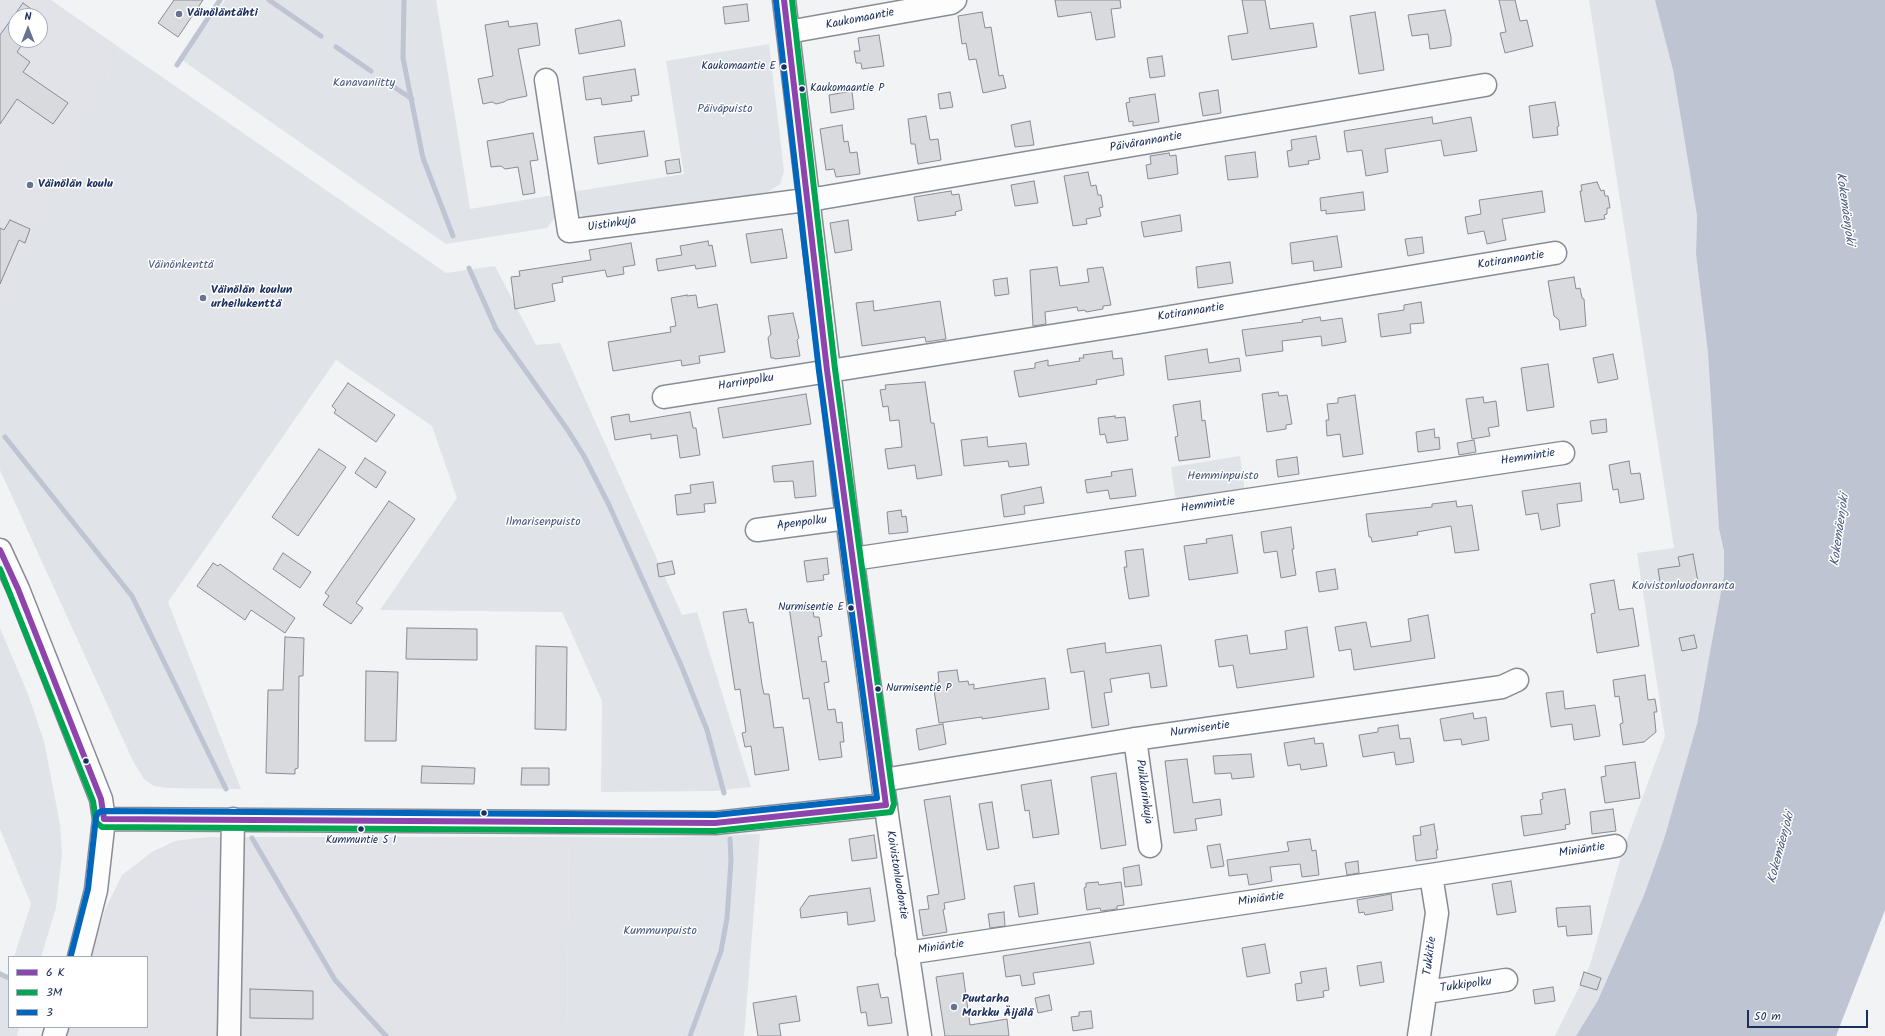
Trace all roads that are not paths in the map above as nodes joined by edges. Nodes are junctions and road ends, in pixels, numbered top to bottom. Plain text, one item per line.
1 (784, 0) edge
2 (955, 0) edge
3 (788, 32) junction
4 (546, 80) dead end
5 (1486, 85) dead end
6 (807, 199) junction
7 (1555, 253) dead end
8 (828, 370) junction
9 (664, 397) dead end
10 (1563, 453) dead end
11 (847, 518) junction
12 (756, 530) dead end
13 (0, 550) edge
14 (853, 559) junction
15 (1517, 680) dead end
16 (1135, 739) junction
17 (883, 780) junction
18 (886, 805) junction
19 (104, 819) junction
20 (232, 819) junction
21 (1150, 846) dead end
22 (1615, 846) dead end
23 (1431, 875) junction
24 (908, 953) junction
25 (79, 956) edge
26 (1506, 980) dead end
27 (1427, 992) junction
28 (229, 1036) edge
29 (920, 1036) edge
30 (1419, 1036) edge

1 - 3 street, Koivistonluodontie
2 - 3 street, Kaukomaantie
3 - 6 street, Koivistonluodontie
4 - 6 street, Uistinkuja
5 - 6 street, Päivärannantie
6 - 8 street, Koivistonluodontie
7 - 8 street, Kotirannantie
8 - 9 street, Harrinpolku
8 - 11 street, Koivistonluodontie
10 - 14 street, Hemmintie
11 - 12 street, Apenpolku
11 - 14 street, Koivistonluodontie
13 - 19 street
14 - 17 street, Koivistonluodontie
15 - 16 street, Nurmisentie
16 - 17 street, Nurmisentie
16 - 21 street, Puikkarinkuja
17 - 18 street, Koivistonluodontie
18 - 20 street
18 - 24 street, Koivistonluodontie
19 - 20 street
19 - 25 street
20 - 28 street
22 - 23 street, Miniäntie
23 - 24 street, Miniäntie
23 - 27 street, Tukkitie
24 - 29 street, Koivistonluodontie
26 - 27 street, Tukkipolku
27 - 30 street, Tukkitie

